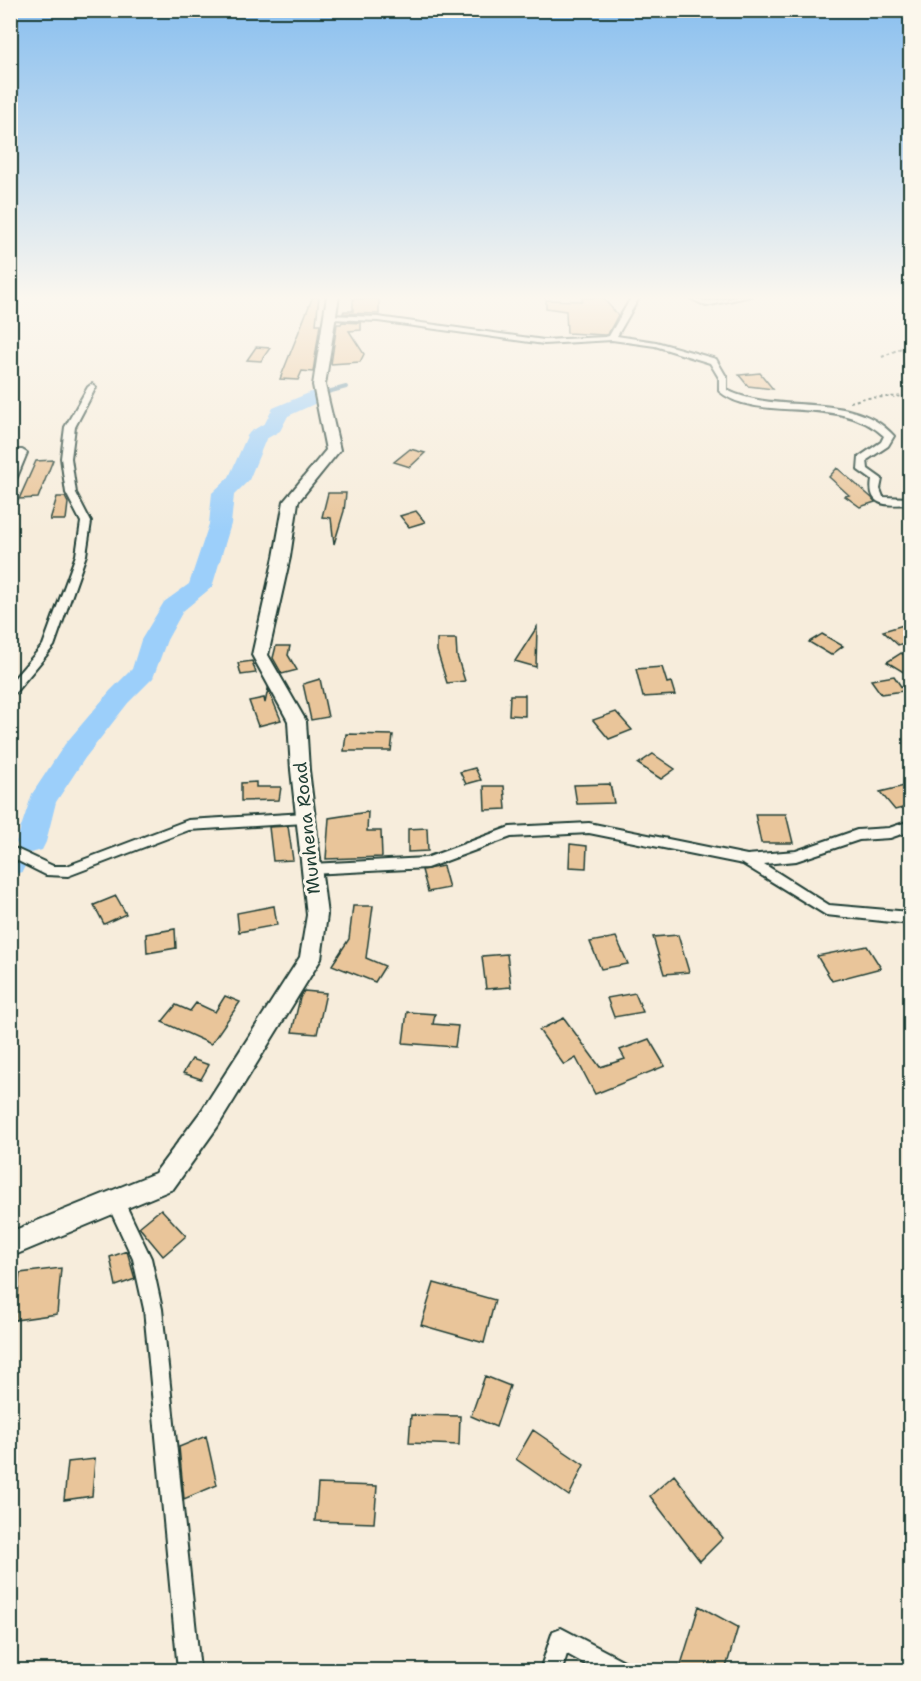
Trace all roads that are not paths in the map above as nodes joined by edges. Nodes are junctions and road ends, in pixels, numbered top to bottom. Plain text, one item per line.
1 (321, 374) edge
2 (721, 374) edge
3 (92, 387) dead end
4 (10, 453) edge
5 (10, 482) edge
6 (910, 501) edge
7 (10, 692) edge
8 (305, 818) junction
9 (910, 826) edge
10 (10, 851) edge
11 (747, 860) junction
12 (311, 869) junction
13 (910, 918) edge
14 (115, 1201) junction
15 (10, 1245) edge
16 (189, 1671) edge
17 (551, 1671) edge
18 (618, 1671) edge

1 - 8 street, Munhena Road
2 - 6 street
3 - 7 street
4 - 5 street
8 - 10 street
8 - 12 street, Munhena Road
9 - 11 street
11 - 12 street
11 - 13 street
12 - 14 street, Munhena Road
14 - 15 street, Munhena Road
14 - 16 street
17 - 18 street

